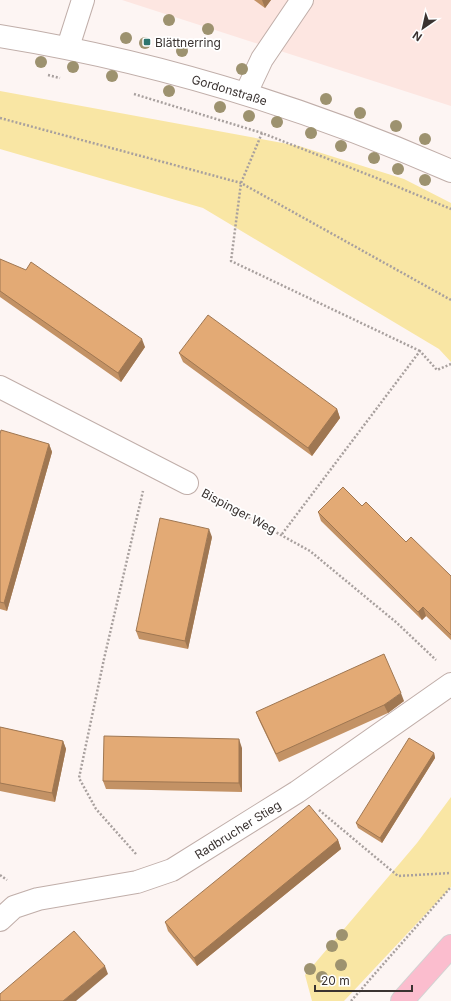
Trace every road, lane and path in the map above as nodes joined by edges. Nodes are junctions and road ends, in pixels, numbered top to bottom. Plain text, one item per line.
1 (83, 0) edge
2 (302, 0) edge
3 (0, 36) edge
4 (68, 47) junction
5 (42, 74) dead end
6 (65, 79) dead end
7 (126, 92) dead end
8 (246, 93) junction
9 (0, 118) edge
10 (262, 133) junction
11 (451, 171) edge
12 (241, 183) junction
13 (451, 209) edge
14 (451, 300) edge
15 (420, 351) junction
16 (451, 364) edge
17 (0, 387) edge
18 (150, 464) junction
19 (187, 483) joint
20 (282, 534) junction
21 (440, 664) dead end
22 (451, 684) edge
23 (297, 792) junction
24 (451, 873) edge
25 (156, 876) junction
26 (451, 887) edge
27 (0, 920) edge
28 (451, 946) edge
29 (351, 1001) edge
30 (402, 1001) edge

1 - 4 street
2 - 8 street
3 - 4 street, Gordonstraße
4 - 8 street, Gordonstraße
5 - 6 path
7 - 10 path
8 - 11 street, Gordonstraße
9 - 12 path
10 - 12 path
10 - 13 path
12 - 14 path
12 - 15 path
15 - 16 path
15 - 20 path
17 - 18 street
18 - 19 street
18 - 25 path
19 - 20 path, Bispinger Weg
20 - 21 path, Bispinger Weg
22 - 23 street, Radbrucher Stieg
23 - 24 path
23 - 25 street, Radbrucher Stieg
25 - 27 street, Radbrucher Stieg
26 - 29 path
28 - 30 main road

